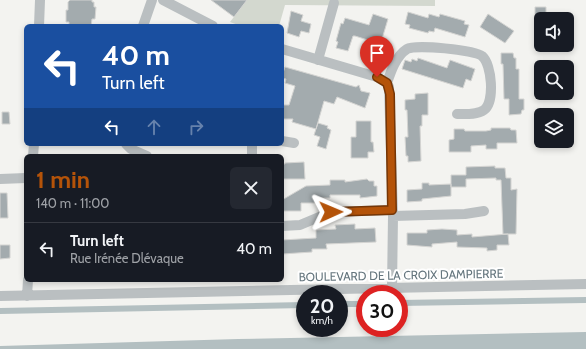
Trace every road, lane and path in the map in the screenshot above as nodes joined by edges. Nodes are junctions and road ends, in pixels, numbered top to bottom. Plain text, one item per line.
1 (40, 0) edge
2 (152, 0) edge
3 (163, 0) edge
4 (334, 3) dead end
5 (39, 24) edge
6 (144, 24) edge
7 (209, 24) edge
8 (284, 50) edge
9 (318, 60) junction
10 (387, 83) junction
11 (457, 114) dead end
12 (284, 141) edge
13 (294, 143) dead end
14 (128, 146) edge
15 (142, 154) edge
16 (24, 178) edge
17 (0, 179) edge
18 (484, 211) dead end
19 (392, 213) junction
20 (284, 226) edge
21 (28, 282) edge
22 (586, 284) edge
23 (392, 285) edge
24 (408, 288) edge
25 (356, 289) edge
26 (0, 296) edge
27 (27, 296) junction

1 - 5 street
2 - 6 street
3 - 7 street
4 - 9 street
8 - 9 street
9 - 10 street
10 - 11 street
10 - 19 street
12 - 13 street
14 - 15 street
16 - 17 street
18 - 19 street
19 - 20 street
19 - 23 street
21 - 27 street
22 - 24 street, BOULEVARD DE LA CROIX DAMPIERRE
25 - 27 street, BOULEVARD DE LA CROIX DAMPIERRE
26 - 27 street, BOULEVARD DE LA CROIX DAMPIERRE

